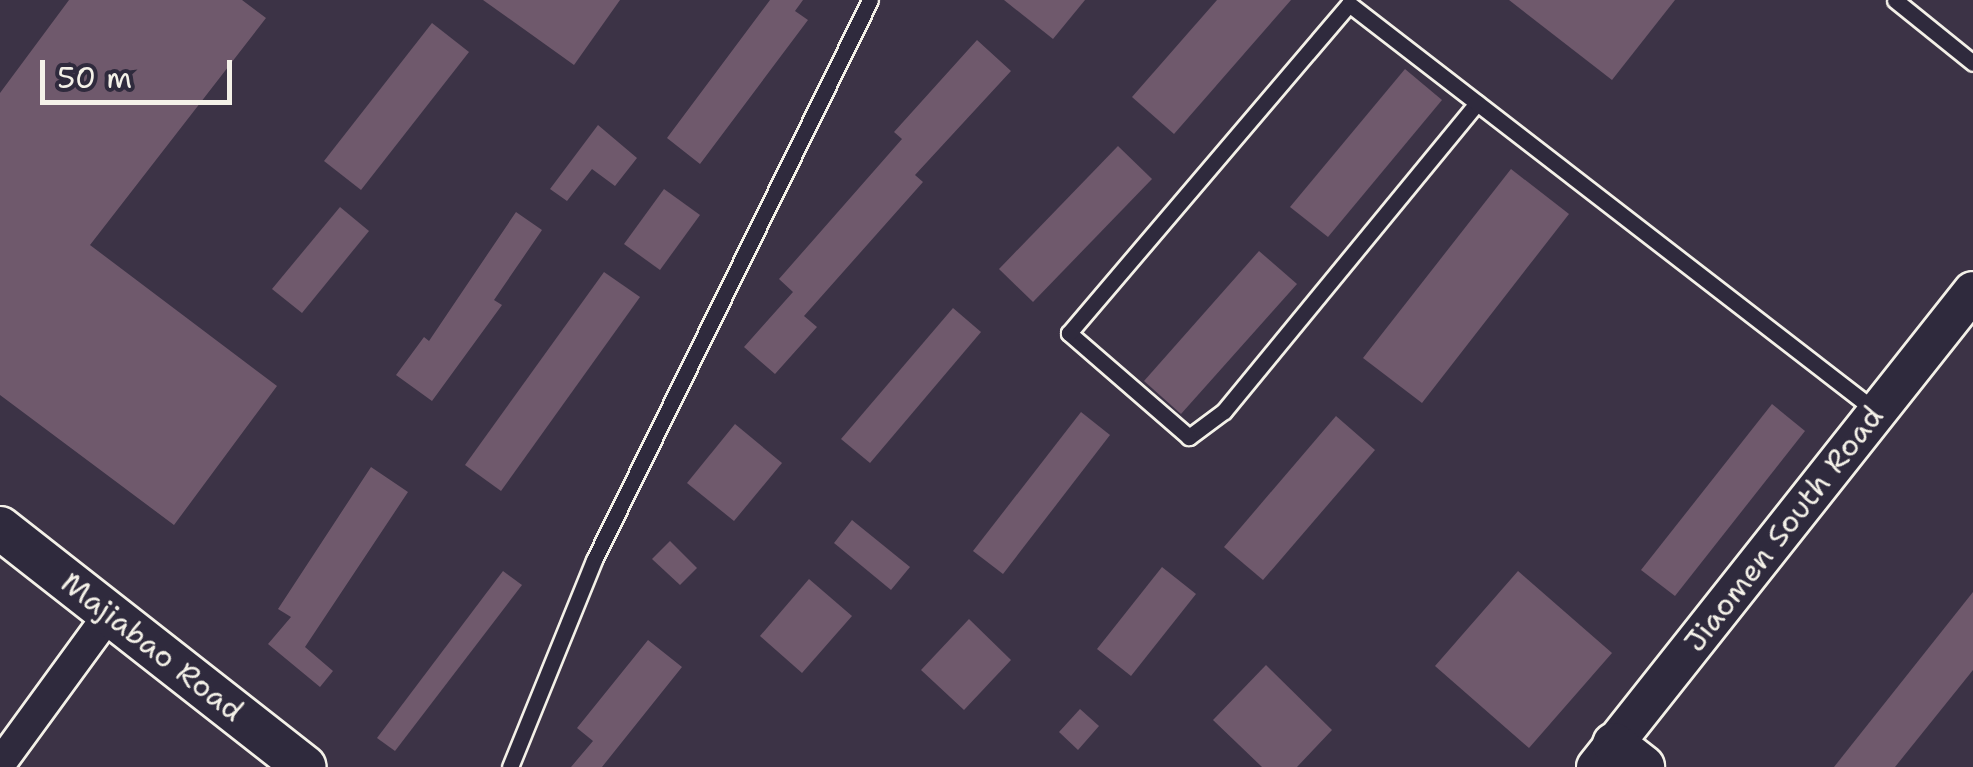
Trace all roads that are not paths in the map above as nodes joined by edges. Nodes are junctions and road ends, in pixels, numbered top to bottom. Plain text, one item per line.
1 (870, 0) edge
2 (1895, 0) edge
3 (1973, 63) edge
4 (1477, 103) junction
5 (1973, 291) edge
6 (1877, 412) junction
7 (0, 528) edge
8 (110, 613) junction
9 (1618, 759) edge
10 (0, 764) edge
11 (304, 767) edge
12 (510, 767) edge

1 - 12 lane
2 - 3 lane
4 - 4 lane
4 - 6 lane
5 - 6 street, Jiaomen South Road
6 - 9 street, Jiaomen South Road
7 - 8 main road, Majiabao Road
8 - 10 street
8 - 11 main road, Majiabao Road

